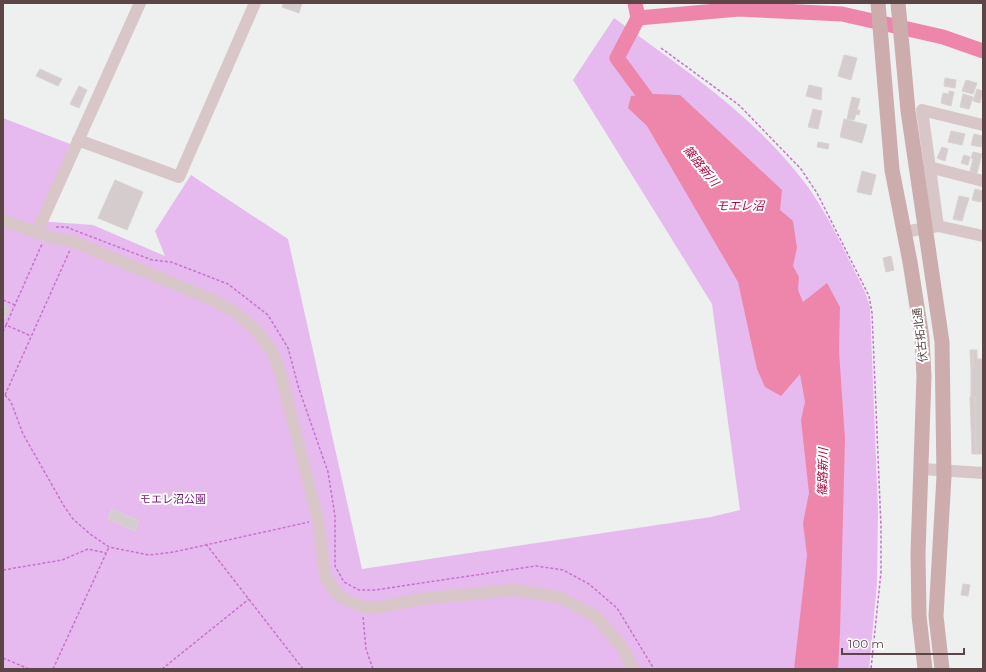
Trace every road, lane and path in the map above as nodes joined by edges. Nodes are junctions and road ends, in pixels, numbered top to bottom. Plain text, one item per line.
1 (140, 3) edge
2 (255, 3) edge
3 (878, 3) edge
4 (898, 3) edge
5 (661, 48) dead end
6 (983, 125) edge
7 (78, 140) junction
8 (929, 166) junction
9 (983, 180) edge
10 (3, 220) edge
11 (50, 227) dead end
12 (931, 227) junction
13 (904, 232) junction
14 (40, 236) junction
15 (983, 236) edge
16 (74, 242) junction
17 (3, 300) edge
18 (15, 305) junction
19 (6, 325) junction
20 (3, 332) edge
21 (31, 336) junction
22 (4, 395) edge
23 (922, 469) junction
24 (944, 470) junction
25 (983, 473) edge
26 (318, 520) junction
27 (206, 544) junction
28 (109, 547) junction
29 (106, 553) junction
30 (3, 570) edge
31 (249, 599) junction
32 (364, 607) junction
33 (3, 658) edge
34 (29, 669) edge
35 (53, 669) edge
36 (162, 669) edge
37 (303, 669) edge
38 (373, 669) edge
39 (633, 669) edge
40 (654, 669) edge
41 (871, 669) edge
42 (925, 669) edge
43 (942, 669) edge

1 - 7 street
2 - 7 street
3 - 13 main road, 伏古拓北通
4 - 12 main road, 伏古拓北通
5 - 41 path
6 - 8 street
7 - 14 street
8 - 9 street
8 - 12 street
10 - 14 street
11 - 40 path
12 - 13 street
12 - 15 street
12 - 24 main road, 伏古拓北通
13 - 23 main road, 伏古拓北通
14 - 16 street
14 - 18 path
16 - 21 path
16 - 26 street
17 - 18 path
18 - 19 path
19 - 20 path
19 - 21 path
21 - 22 path
22 - 28 path
23 - 24 street
23 - 42 main road, 伏古拓北通
24 - 25 street
24 - 43 main road, 伏古拓北通
26 - 27 path
26 - 32 street
27 - 28 path
27 - 31 path
28 - 29 path
29 - 30 path
29 - 35 path
31 - 36 path
31 - 37 path
32 - 38 path
32 - 39 street
33 - 34 path

